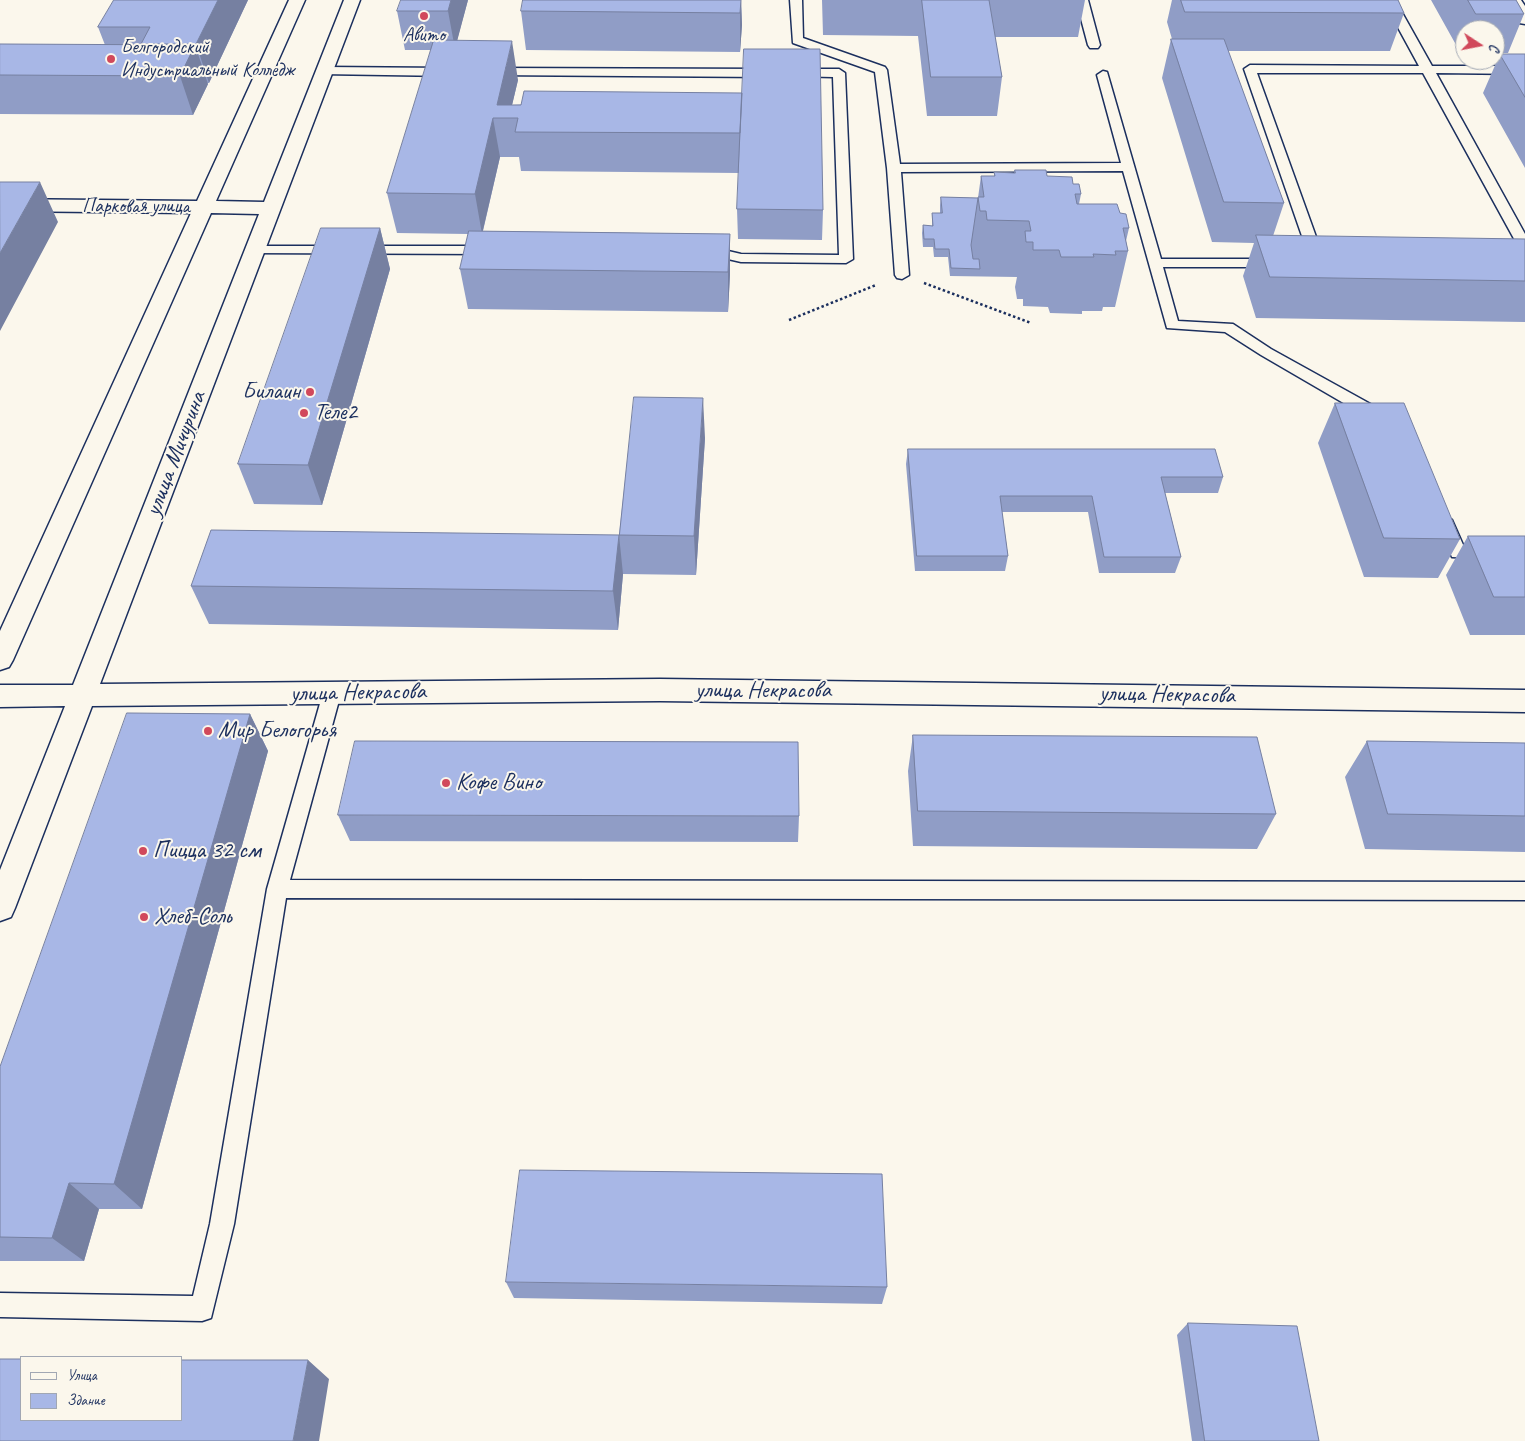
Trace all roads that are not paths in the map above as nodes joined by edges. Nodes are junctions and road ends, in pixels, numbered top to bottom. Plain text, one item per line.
1 (297, 0) edge
2 (352, 0) edge
3 (796, 0) edge
4 (1082, 0) edge
5 (1389, 0) edge
6 (1513, 0) edge
7 (1525, 19) edge
8 (1094, 45) dead end
9 (1428, 69) junction
10 (1525, 70) edge
11 (324, 72) junction
12 (463, 72) edge
13 (483, 72) edge
14 (1103, 75) dead end
15 (894, 168) junction
16 (1128, 168) junction
17 (0, 205) edge
18 (204, 207) junction
19 (271, 208) junction
20 (1525, 246) edge
21 (255, 250) junction
22 (506, 250) edge
23 (696, 250) edge
24 (1155, 262) junction
25 (902, 274) road end
26 (1386, 420) edge
27 (1440, 508) edge
28 (1525, 554) edge
29 (0, 660) edge
30 (332, 693) junction
31 (0, 696) edge
32 (82, 696) junction
33 (1525, 701) edge
34 (277, 889) junction
35 (1525, 891) edge
36 (0, 908) edge
37 (0, 1305) edge

1 - 18 street
2 - 11 street, улица Мичурина
3 - 15 lane
4 - 8 lane
5 - 9 lane
6 - 7 street
9 - 10 lane
9 - 20 lane
9 - 24 lane
11 - 12 lane
11 - 19 street, улица Мичурина
13 - 23 lane
14 - 16 lane
15 - 16 lane
15 - 25 lane
16 - 24 lane
17 - 18 street, Парковая улица
18 - 19 street, Парковая улица
18 - 29 street
19 - 21 street, улица Мичурина
21 - 22 lane
21 - 32 street, улица Мичурина
24 - 26 lane
27 - 28 lane
30 - 32 street, улица Некрасова
30 - 33 street, улица Некрасова
30 - 34 lane
31 - 32 street, улица Некрасова
32 - 36 street, улица Мичурина
34 - 35 lane
34 - 37 lane

